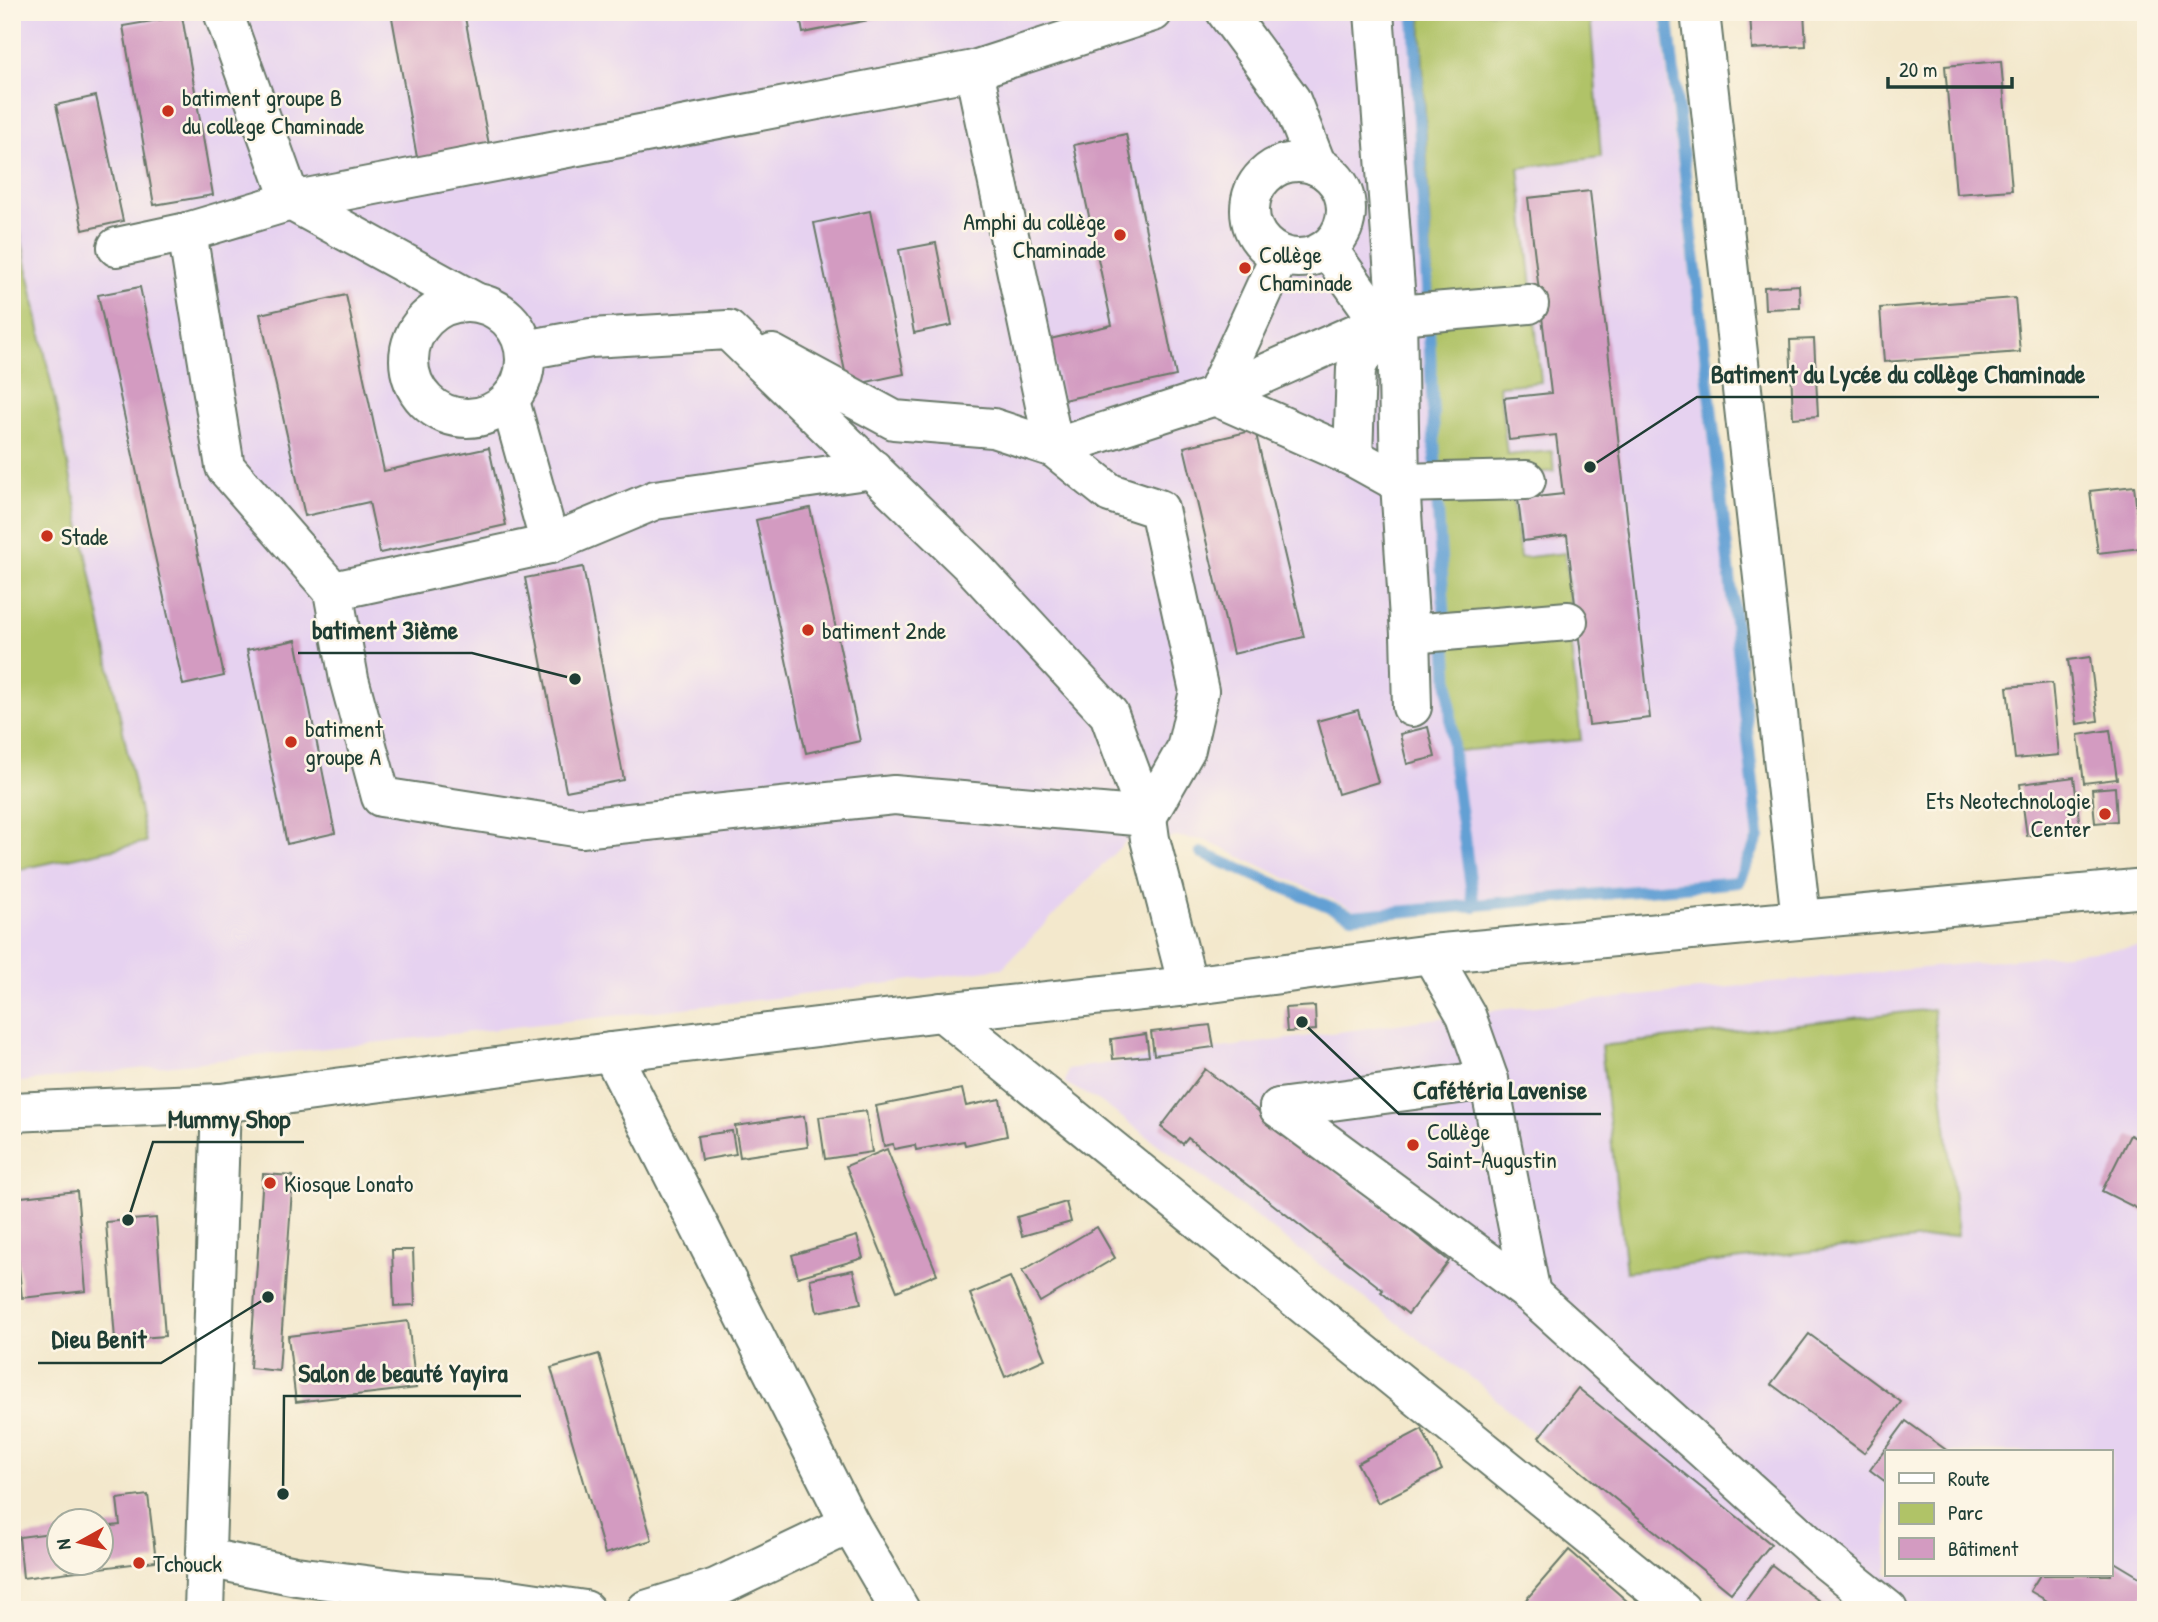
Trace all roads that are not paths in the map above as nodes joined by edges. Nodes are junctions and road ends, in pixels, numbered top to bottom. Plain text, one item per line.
1 (223, 12) edge
2 (1153, 12) edge
3 (1226, 12) edge
4 (1374, 12) edge
5 (1700, 12) edge
6 (974, 70) junction
7 (1317, 166) junction
8 (290, 201) junction
9 (187, 232) junction
10 (117, 247) dead end
11 (1328, 249) junction
12 (1280, 255) junction
13 (475, 302) junction
14 (1529, 304) dead end
15 (1389, 318) junction
16 (728, 330) junction
17 (525, 350) junction
18 (1215, 396) junction
19 (510, 401) junction
20 (1054, 448) junction
21 (1353, 457) junction
22 (873, 469) junction
23 (1526, 480) dead end
24 (1400, 483) junction
25 (551, 544) junction
26 (333, 591) junction
27 (1568, 621) dead end
28 (1410, 634) junction
29 (1412, 708) dead end
30 (1147, 817) junction
31 (2146, 888) edge
32 (1801, 919) junction
33 (1431, 954) junction
34 (1188, 986) junction
35 (942, 1012) junction
36 (611, 1052) junction
37 (1489, 1080) junction
38 (221, 1103) junction
39 (12, 1112) edge
40 (1531, 1294) junction
41 (849, 1524) junction
42 (207, 1558) junction
43 (204, 1610) edge
44 (586, 1610) edge
45 (646, 1610) edge
46 (900, 1610) edge
47 (1681, 1610) edge
48 (1888, 1610) edge

1 - 8 street
2 - 6 street
3 - 7 street
4 - 15 street
5 - 32 street
6 - 8 street
6 - 20 street
7 - 11 street
7 - 12 street
8 - 9 street
8 - 13 street
9 - 10 street
9 - 26 street
11 - 12 street
11 - 15 street
12 - 18 street
13 - 17 street
13 - 19 street
14 - 15 street
15 - 18 street
15 - 21 street
15 - 24 street
16 - 17 street
16 - 20 street
16 - 22 street
17 - 19 street
18 - 20 street
18 - 21 street
19 - 25 street
20 - 30 street
21 - 24 street
22 - 25 street
22 - 30 street
23 - 24 street
24 - 28 street
25 - 26 street
26 - 30 street
27 - 28 street
28 - 29 street
30 - 34 street
31 - 32 street
32 - 33 street
33 - 34 street
33 - 37 street
34 - 35 street
35 - 36 street
35 - 47 street
36 - 38 street
36 - 41 street
37 - 40 street
37 - 40 street
38 - 39 street
38 - 42 street
40 - 48 street
41 - 45 street
41 - 46 street
42 - 43 street
42 - 44 street

